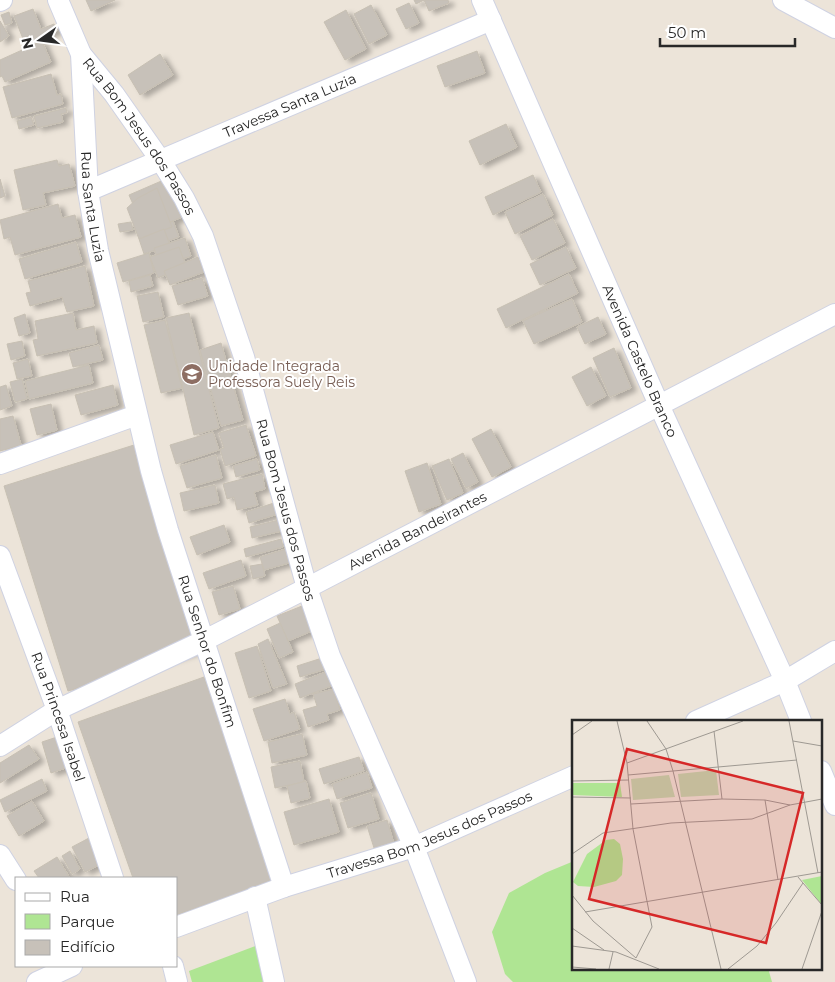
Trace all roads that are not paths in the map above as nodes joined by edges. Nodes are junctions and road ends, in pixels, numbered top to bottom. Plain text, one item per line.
1 (58, 0) edge
2 (482, 0) edge
3 (783, 0) edge
4 (491, 20) junction
5 (835, 28) edge
6 (81, 54) junction
7 (161, 161) junction
8 (88, 191) junction
9 (835, 314) edge
10 (659, 405) junction
11 (137, 415) junction
12 (0, 464) edge
13 (0, 556) edge
14 (307, 588) junction
15 (203, 641) junction
16 (835, 651) edge
17 (786, 681) junction
18 (57, 710) junction
19 (698, 720) edge
20 (801, 720) edge
21 (0, 746) edge
22 (822, 773) edge
23 (572, 777) edge
24 (835, 805) edge
25 (414, 847) junction
26 (0, 855) edge
27 (113, 877) edge
28 (15, 878) edge
29 (284, 887) junction
30 (255, 897) junction
31 (178, 925) edge
32 (70, 967) edge
33 (173, 967) edge
34 (37, 982) edge
35 (177, 982) edge
36 (274, 982) edge
37 (466, 982) edge

1 - 6 street, Rua Santa Luzia
2 - 4 street, Avenida Castelo Branco
3 - 5 street
4 - 7 street, Travessa Santa Luzia
4 - 10 street, Avenida Castelo Branco
6 - 7 street, Rua Bom Jesus dos Passos
6 - 8 street, Rua Santa Luzia
7 - 8 street, Travessa Santa Luzia
7 - 14 street, Rua Bom Jesus dos Passos
8 - 11 street, Rua Santa Luzia
9 - 10 street, Avenida Bandeirantes
10 - 14 street, Avenida Bandeirantes
10 - 17 street, Avenida Castelo Branco
11 - 12 street
11 - 15 street, Rua Senhor do Bonfim
13 - 18 street, Rua Princesa Isabel
14 - 15 street, Avenida Bandeirantes
14 - 25 street, Rua Bom Jesus dos Passos
15 - 18 street, Avenida Bandeirantes
15 - 29 street, Rua Senhor do Bonfim
16 - 17 street
17 - 19 street
17 - 20 street, Avenida Castelo Branco
18 - 21 street, Avenida Bandeirantes
18 - 27 street, Rua Princesa Isabel
22 - 24 street
23 - 25 street, Travessa Bom Jesus dos Passos
25 - 29 street, Travessa Bom Jesus dos Passos
25 - 37 street, Rua Bom Jesus dos Passos
26 - 28 street
29 - 30 street, Travessa Bom Jesus dos Passos
30 - 31 street, Travessa Bom Jesus dos Passos
30 - 36 street
32 - 34 street
33 - 35 street

